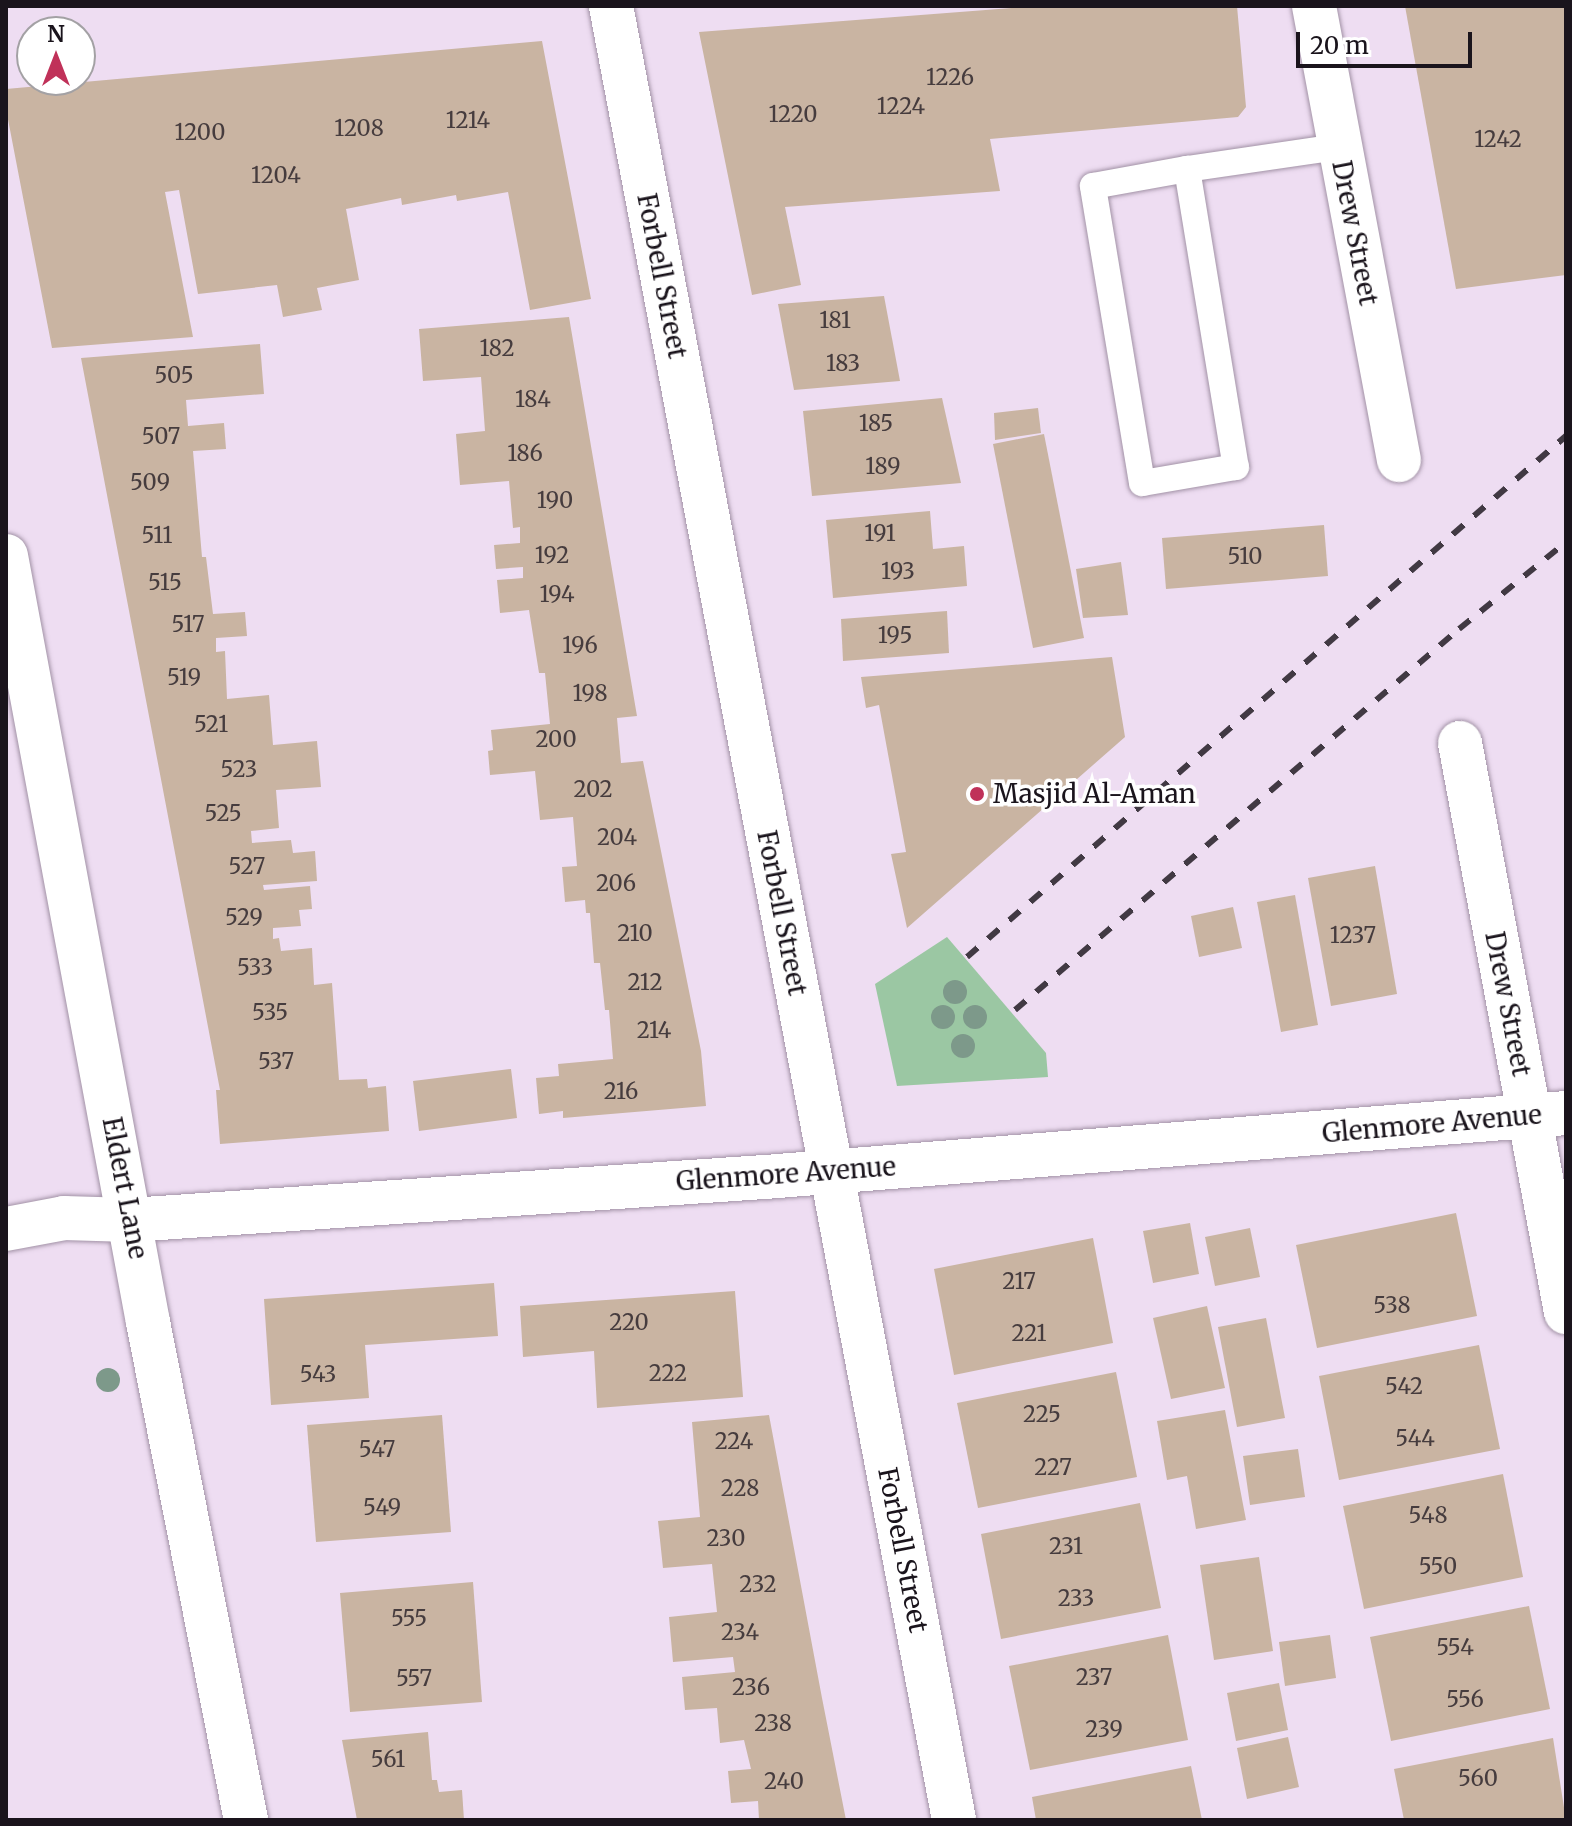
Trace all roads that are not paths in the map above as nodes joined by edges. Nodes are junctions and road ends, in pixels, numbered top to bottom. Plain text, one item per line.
1 (611, 6) edge
2 (1314, 6) edge
3 (1338, 147) junction
4 (1187, 169) junction
5 (1399, 460) dead end
6 (6, 556) edge
7 (1460, 743) dead end
8 (1548, 1115) edge
9 (832, 1172) junction
10 (130, 1220) junction
11 (6, 1229) edge
12 (1566, 1312) edge
13 (246, 1820) edge
14 (954, 1820) edge

1 - 9 street, Forbell Street
2 - 3 street, Drew Street
3 - 4 lane
3 - 5 street, Drew Street
4 - 4 lane
6 - 10 street, Eldert Lane
7 - 8 street, Drew Street
8 - 9 street, Glenmore Avenue
8 - 12 street, Drew Street
9 - 10 street, Glenmore Avenue
9 - 14 street, Forbell Street
10 - 11 street, Glenmore Avenue
10 - 13 street, Eldert Lane

